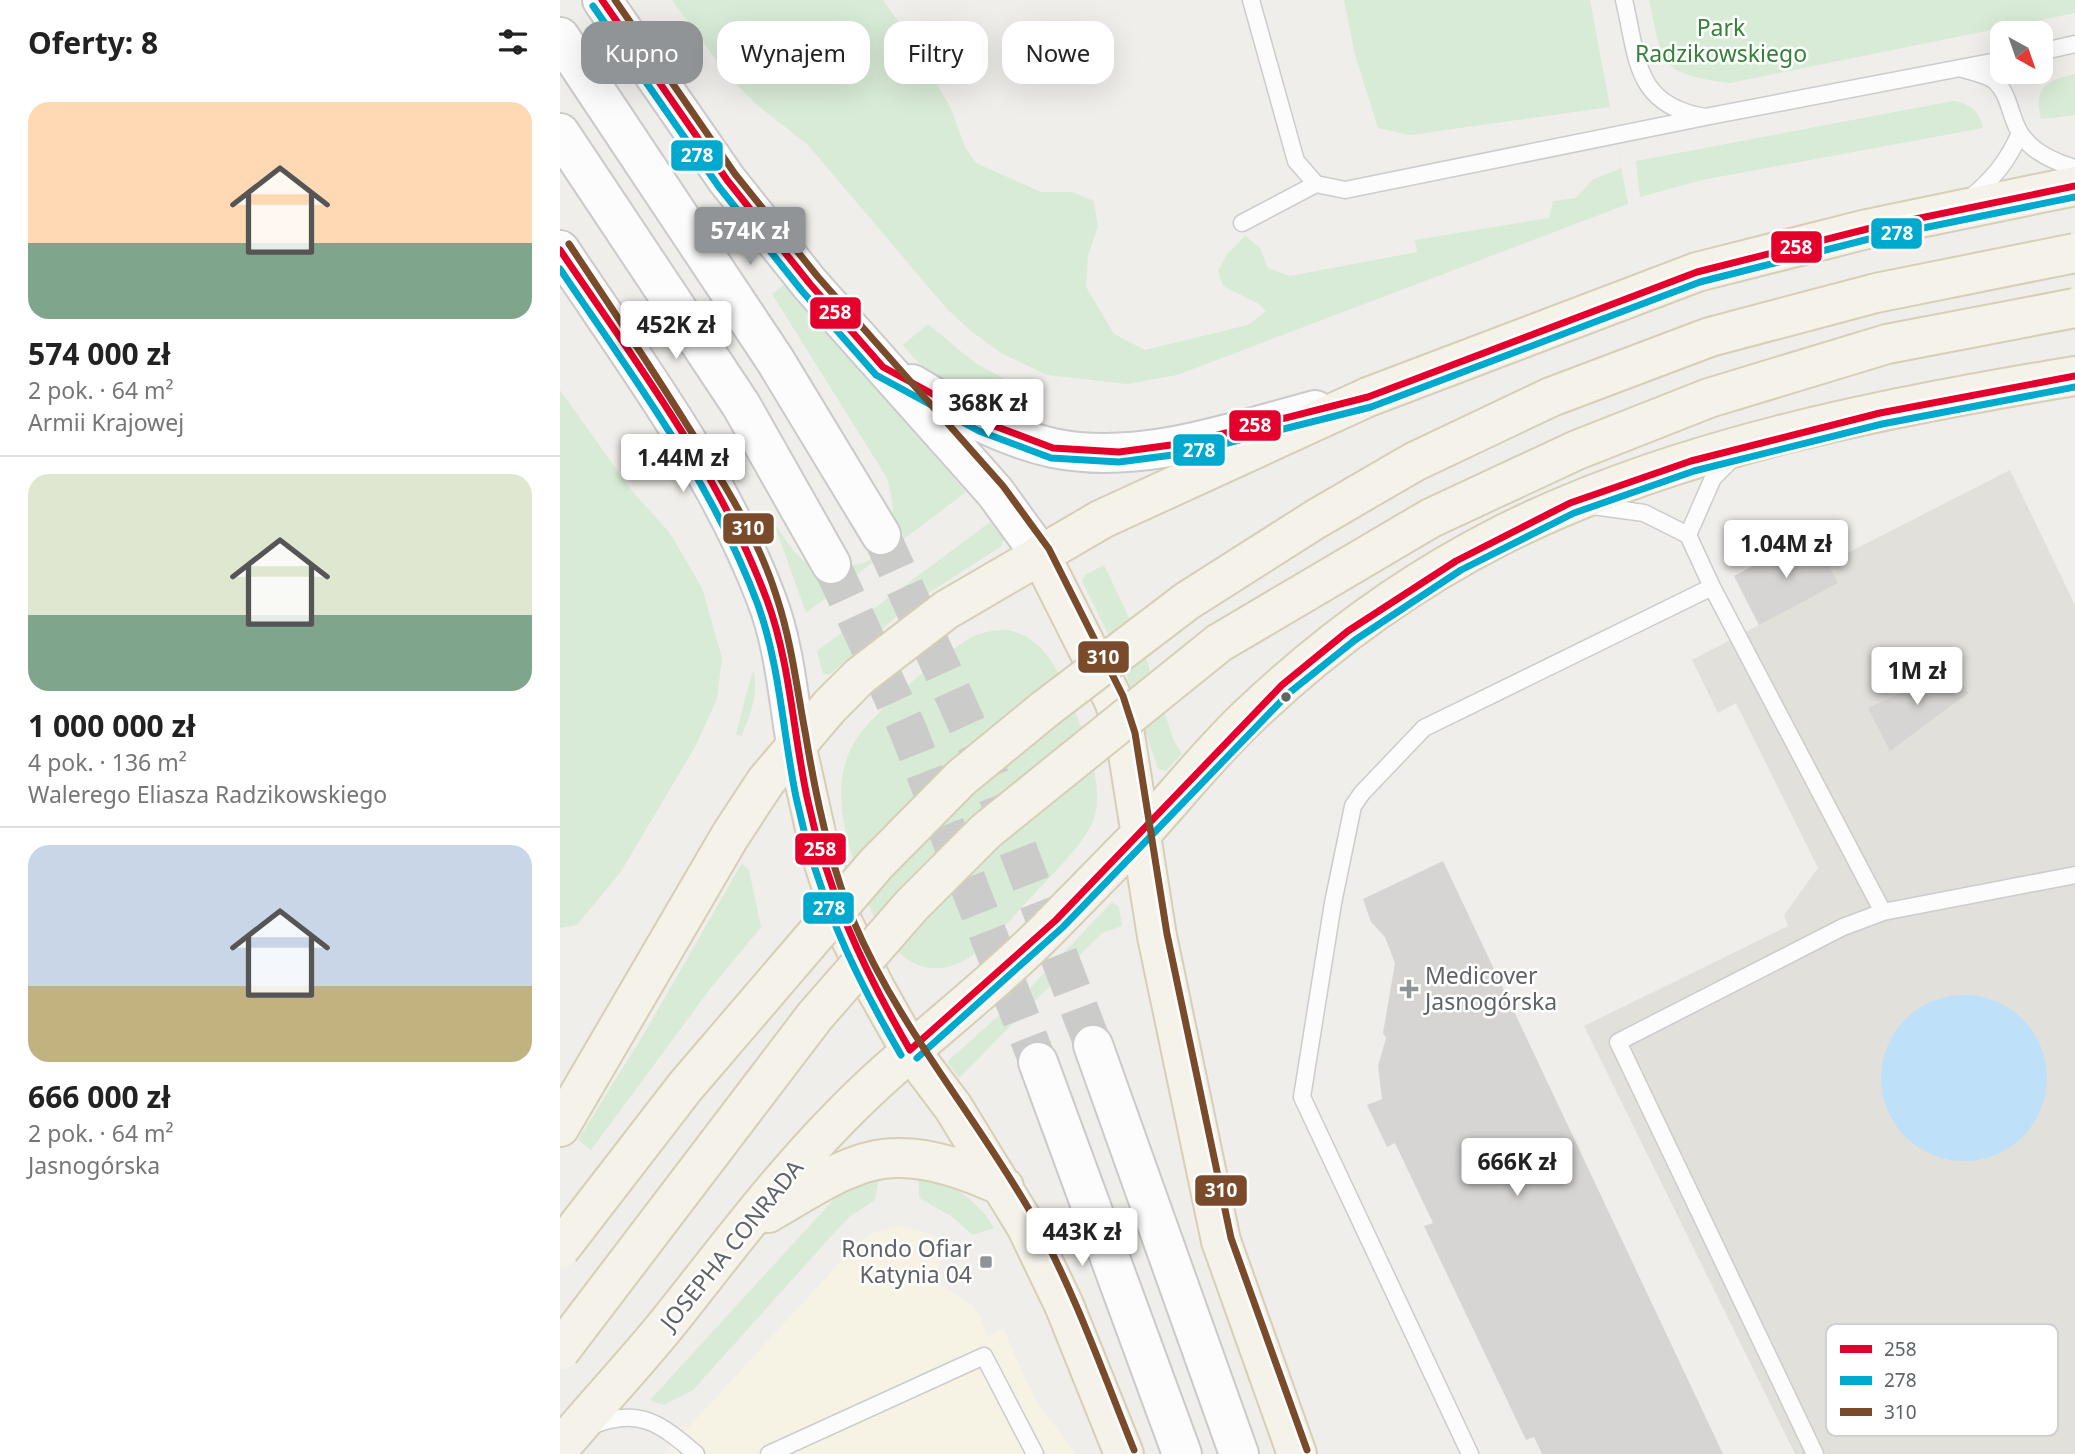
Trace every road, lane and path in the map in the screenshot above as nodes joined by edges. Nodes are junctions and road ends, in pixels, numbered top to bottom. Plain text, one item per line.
1 (602, 0) edge
2 (1251, 0) edge
3 (1624, 0) edge
4 (560, 37) edge
5 (2075, 44) edge
6 (2053, 49) edge
7 (1990, 62) edge
8 (1960, 68) junction
9 (1705, 117) junction
10 (2020, 132) junction
11 (560, 133) edge
12 (2075, 168) edge
13 (1316, 184) junction
14 (2075, 186) edge
15 (1956, 210) junction
16 (1242, 223) dead end
17 (560, 250) edge
18 (2075, 253) edge
19 (2075, 308) edge
20 (883, 367) junction
21 (2075, 376) edge
22 (1368, 397) junction
23 (1745, 445) junction
24 (1569, 504) junction
25 (881, 535) tunnel mouth
26 (1688, 535) junction
27 (1040, 554) junction
28 (831, 564) tunnel mouth
29 (1712, 587) junction
30 (796, 744) junction
31 (1141, 833) junction
32 (2075, 875) edge
33 (1883, 912) junction
34 (1093, 1045) tunnel mouth
35 (911, 1050) junction
36 (1038, 1062) tunnel mouth
37 (560, 1127) edge
38 (1004, 1187) junction
39 (746, 1225) junction
40 (560, 1249) edge
41 (560, 1351) edge
42 (564, 1443) edge
43 (696, 1454) edge
44 (769, 1454) edge
45 (1035, 1454) edge
46 (1124, 1454) edge
47 (1182, 1454) edge
48 (1239, 1454) edge
49 (1297, 1454) edge
50 (1470, 1454) edge
51 (1815, 1454) edge

1 - 20 main road
2 - 13 lane
3 - 9 lane
4 - 25 main road
5 - 6 lane
7 - 8 lane
8 - 9 lane
8 - 10 lane
9 - 13 lane
10 - 12 lane
10 - 15 lane
11 - 28 main road
13 - 16 lane
14 - 15 main road
15 - 22 main road
17 - 30 main road
18 - 40 main road, bridge
19 - 41 main road, bridge
20 - 22 main road
20 - 27 main road
21 - 23 main road, JOSEPHA CONRADA
22 - 27 main road
23 - 24 main road, JOSEPHA CONRADA
23 - 26 lane
24 - 26 lane
24 - 31 main road, JOSEPHA CONRADA
26 - 29 lane
27 - 30 main road
27 - 31 main road
29 - 33 lane
29 - 50 lane
30 - 35 main road
30 - 37 main road
31 - 35 main road, JOSEPHA CONRADA
31 - 49 main road
32 - 33 lane
33 - 51 lane
34 - 48 main road
35 - 38 main road
35 - 39 main road, JOSEPHA CONRADA
36 - 47 main road
38 - 39 main road
38 - 46 main road
39 - 42 main road, JOSEPHA CONRADA
42 - 43 lane
44 - 45 lane

